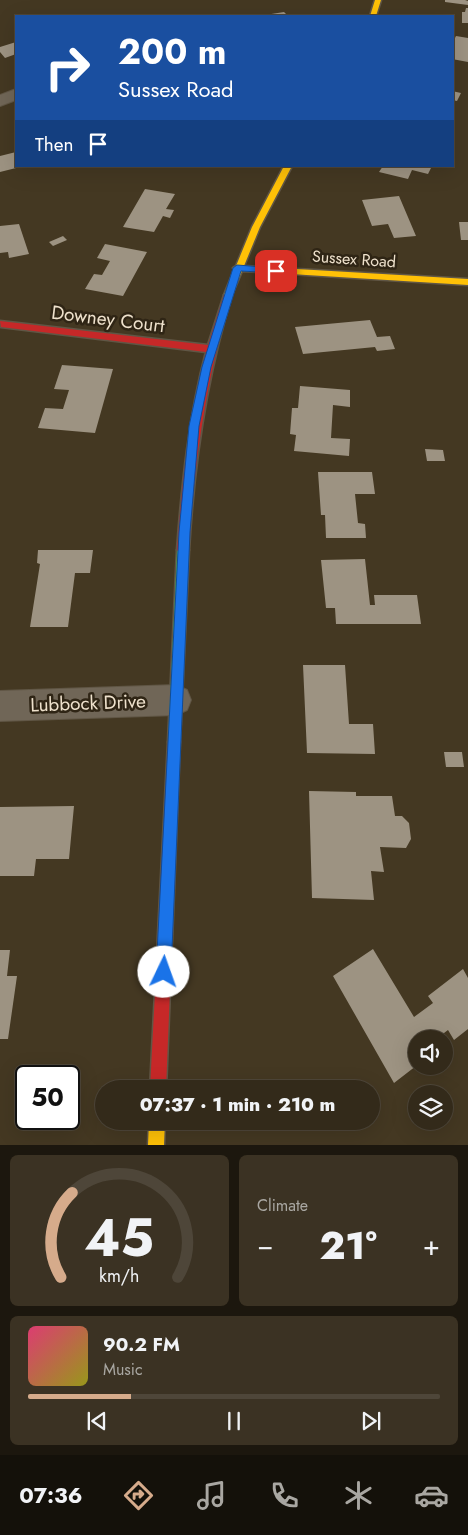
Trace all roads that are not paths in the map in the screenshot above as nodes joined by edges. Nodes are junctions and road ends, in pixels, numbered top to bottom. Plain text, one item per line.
1 (378, 0) edge
2 (373, 15) edge
3 (15, 94) edge
4 (0, 101) edge
5 (287, 167) edge
6 (237, 268) junction
7 (468, 282) edge
8 (0, 324) edge
9 (212, 349) junction
10 (176, 700) junction
11 (0, 706) edge
12 (158, 1080) edge
13 (157, 1130) edge
14 (156, 1145) edge

1 - 2 main road
3 - 4 street
5 - 6 main road
6 - 7 main road, Sussex Road
6 - 9 main road
8 - 9 main road, Downey Court
9 - 10 main road
10 - 11 street, Lubbock Drive
10 - 12 main road
13 - 14 main road

